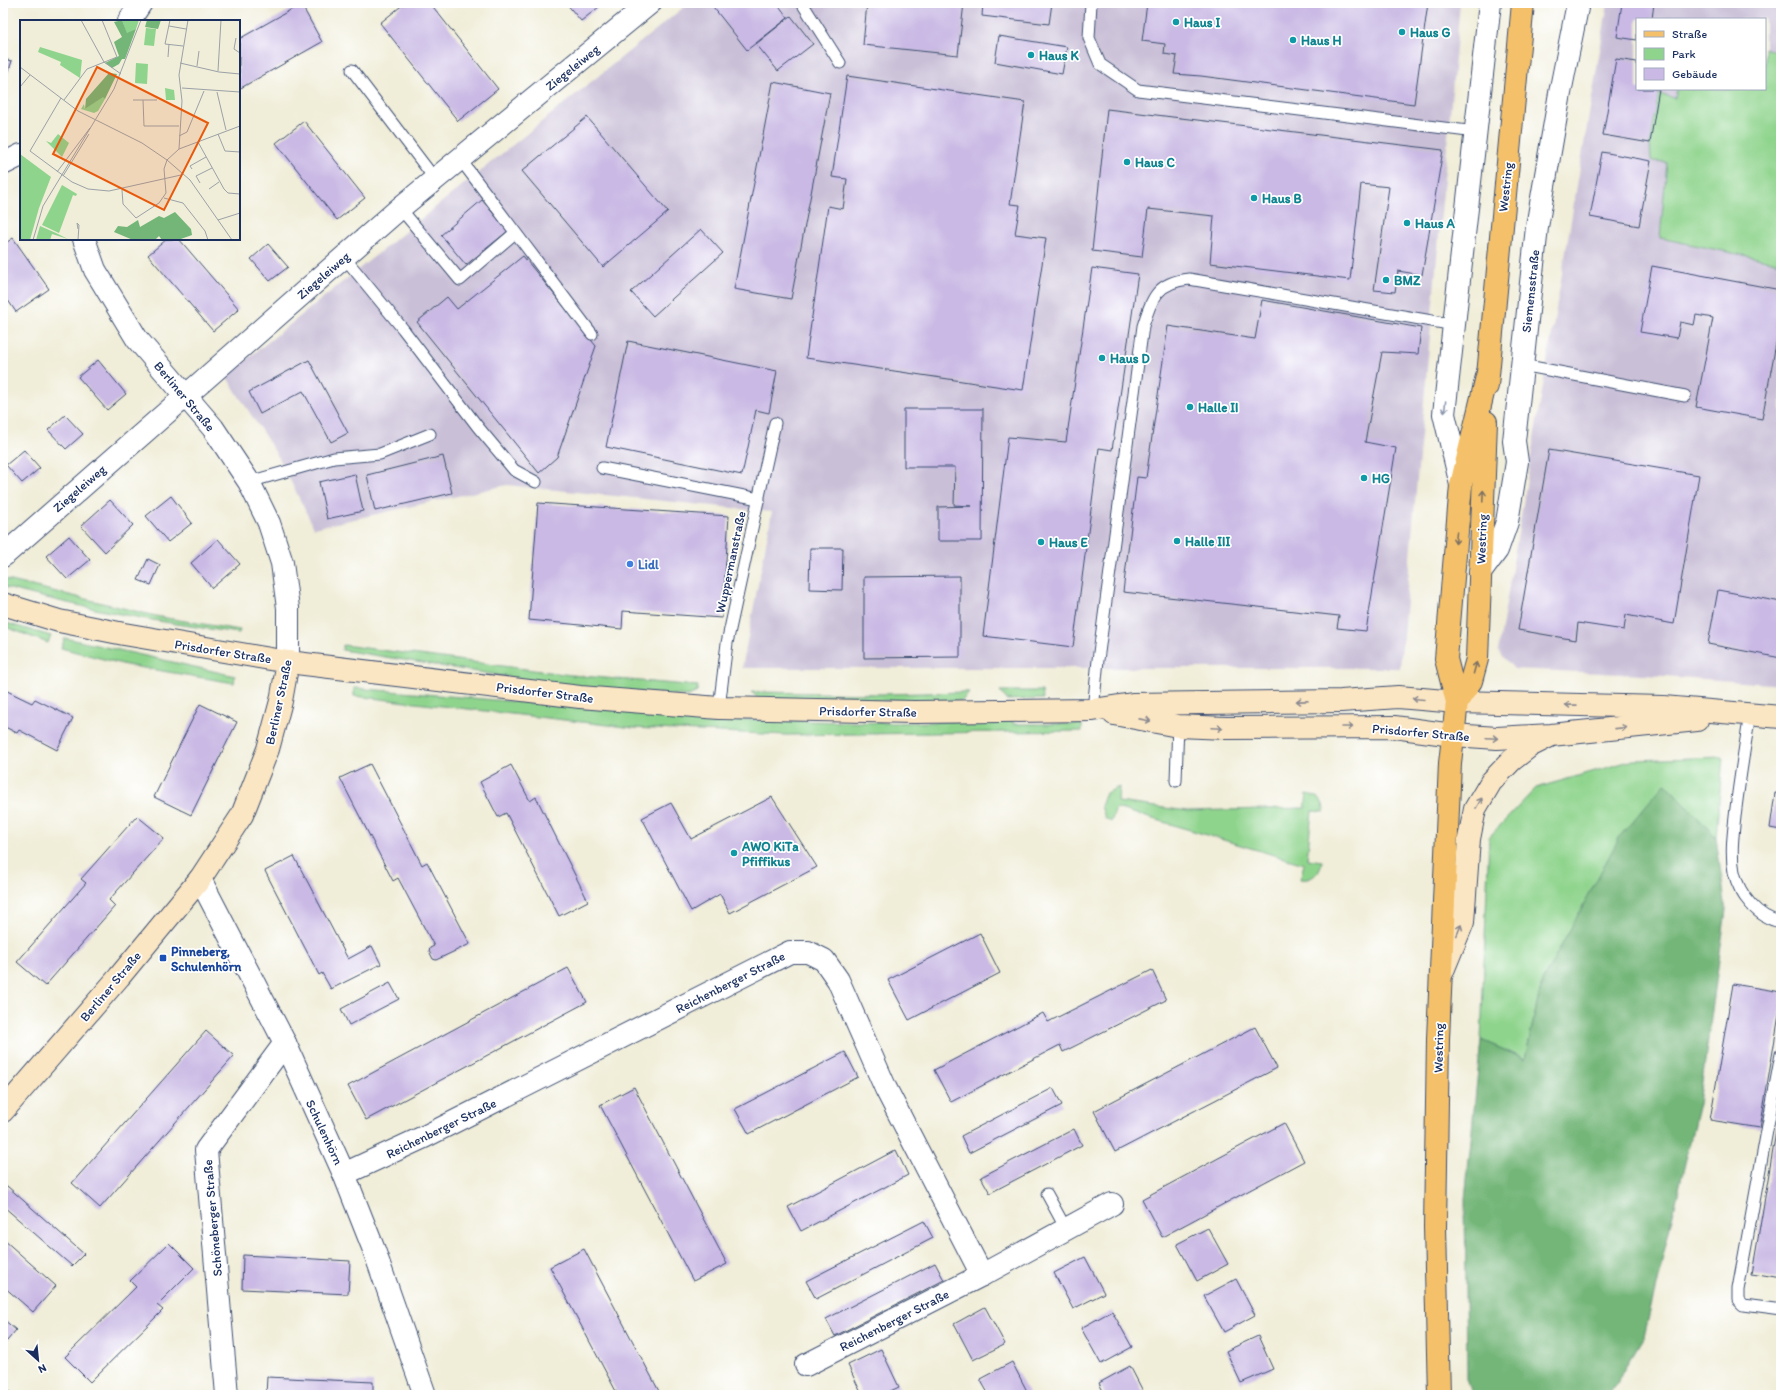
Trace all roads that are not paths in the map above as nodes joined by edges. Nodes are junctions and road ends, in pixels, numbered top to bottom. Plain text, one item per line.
1 (141, 3) edge
2 (650, 3) edge
3 (802, 3) edge
4 (1091, 3) edge
5 (1490, 3) edge
6 (1523, 3) edge
7 (1578, 3) edge
8 (130, 20) edge
9 (840, 63) dead end
10 (352, 70) dead end
11 (1476, 132) junction
12 (20, 156) edge
13 (460, 159) junction
14 (3, 164) edge
15 (435, 179) junction
16 (400, 208) junction
17 (515, 233) junction
18 (84, 240) edge
19 (344, 257) junction
20 (1455, 325) junction
21 (592, 334) dead end
22 (1522, 365) junction
23 (1488, 372) junction
24 (185, 396) junction
25 (1685, 396) dead end
26 (775, 424) dead end
27 (430, 434) dead end
28 (602, 468) dead end
29 (249, 482) junction
30 (536, 482) dead end
31 (1461, 485) junction
32 (759, 499) junction
33 (3, 556) edge
34 (1480, 573) junction
35 (3, 604) edge
36 (288, 662) junction
37 (1457, 702) junction
38 (1179, 703) junction
39 (719, 708) junction
40 (1093, 710) junction
41 (1750, 714) junction
42 (1781, 717) edge
43 (1178, 726) junction
44 (1453, 735) junction
45 (1551, 735) junction
46 (1176, 781) dead end
47 (200, 879) junction
48 (1781, 922) edge
49 (1440, 980) junction
50 (285, 1043) junction
51 (1781, 1054) edge
52 (6, 1101) edge
53 (344, 1174) junction
54 (1046, 1194) dead end
55 (1112, 1204) dead end
56 (1066, 1229) junction
57 (982, 1275) junction
58 (1781, 1310) edge
59 (806, 1365) dead end
60 (227, 1395) edge
61 (424, 1395) edge
62 (1439, 1395) edge

1 - 8 street
2 - 13 street, Ziegeleiweg
3 - 9 lane
4 - 11 lane
5 - 11 street
6 - 23 main road, Westring
7 - 22 street, Siemensstraße
10 - 15 lane
11 - 20 street
12 - 14 street
13 - 15 street, Ziegeleiweg
13 - 17 lane
15 - 16 street, Ziegeleiweg
16 - 17 lane
16 - 19 street, Ziegeleiweg
17 - 21 lane
18 - 24 street, Berliner Straße
19 - 24 street, Ziegeleiweg
19 - 30 lane
20 -> 31 street
20 - 40 lane
22 - 25 lane
22 - 34 street, Siemensstraße
23 - 31 main road, Westring
34 -> 23 main road, Westring
24 - 29 street, Berliner Straße
24 - 33 street, Ziegeleiweg
26 - 32 lane, Wuppermanstraße
27 - 29 lane
28 - 32 lane
29 - 36 street, Berliner Straße
31 -> 37 main road, Westring
32 - 39 lane, Wuppermanstraße
37 -> 34 main road, Westring
35 - 36 main road, Prisdorfer Straße
36 - 39 main road, Prisdorfer Straße
36 - 47 main road, Berliner Straße
37 -> 38 main road, Prisdorfer Straße
41 -> 37 main road, Prisdorfer Straße
37 - 44 main road, Westring
38 - 40 main road, Prisdorfer Straße
38 - 43 lane
39 - 40 main road, Prisdorfer Straße
40 -> 43 main road, Prisdorfer Straße
41 - 42 main road, Prisdorfer Straße
45 -> 41 main road, Prisdorfer Straße
41 - 48 lane
43 -> 44 main road, Prisdorfer Straße
43 - 46 lane
44 -> 45 main road, Prisdorfer Straße
44 - 49 main road, Westring
49 -> 45 main road
47 - 50 street, Schulenhörn
47 - 52 main road, Berliner Straße
49 - 62 main road, Westring
50 - 53 street, Schulenhörn
50 - 60 street, Schöneberger Straße
51 - 58 lane
53 - 57 street, Reichenberger Straße
53 - 61 street, Schulenhörn
54 - 56 lane
55 - 56 street, Reichenberger Straße
56 - 57 street, Reichenberger Straße
57 - 59 street, Reichenberger Straße

